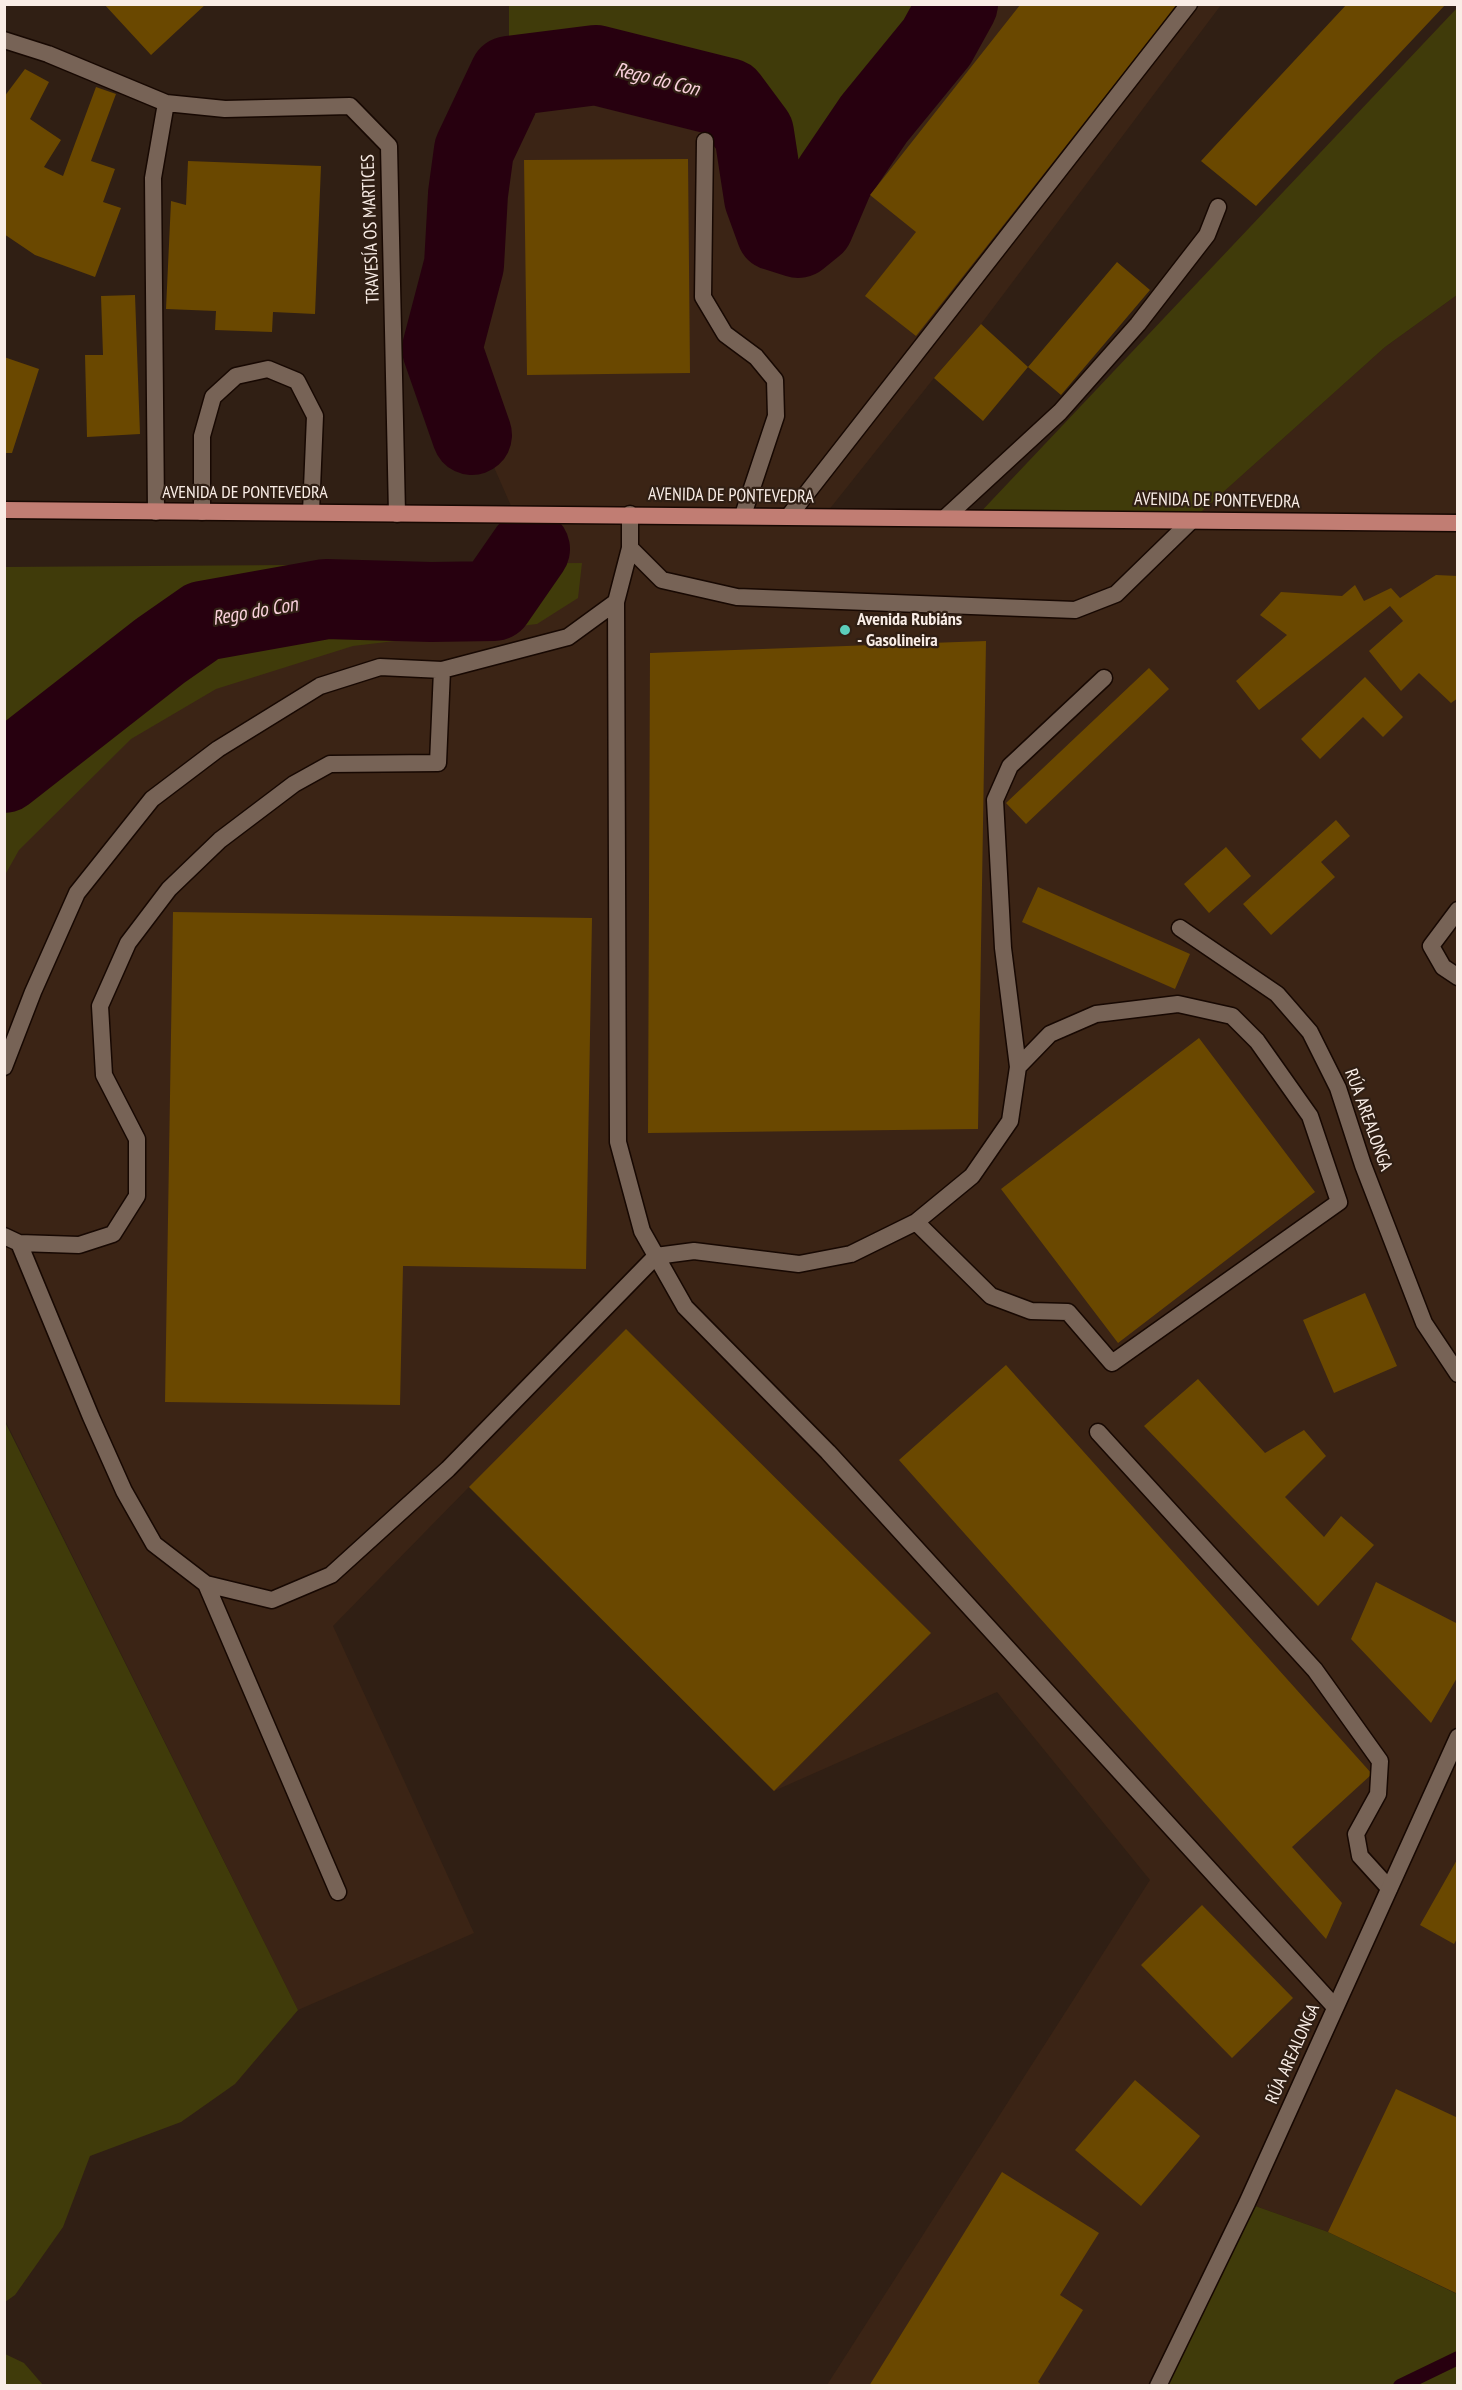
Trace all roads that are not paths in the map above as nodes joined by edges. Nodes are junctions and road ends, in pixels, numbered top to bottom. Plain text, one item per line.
1 (1188, 4) edge
2 (4, 40) edge
3 (166, 103) junction
4 (705, 141) dead end
5 (1218, 207) dead end
6 (4, 510) edge
7 (156, 512) junction
8 (202, 512) junction
9 (311, 512) junction
10 (397, 514) junction
11 (630, 514) junction
12 (743, 515) junction
13 (789, 516) junction
14 (945, 518) junction
15 (1191, 521) junction
16 (1458, 523) edge
17 (630, 548) junction
18 (616, 602) junction
19 (442, 670) junction
20 (1104, 678) dead end
21 (1458, 910) edge
22 (1180, 928) dead end
23 (1458, 977) edge
24 (4, 1067) edge
25 (1018, 1067) junction
26 (916, 1222) junction
27 (12, 1240) edge
28 (656, 1256) junction
29 (1458, 1374) edge
30 (1098, 1431) dead end
31 (206, 1584) junction
32 (1458, 1737) edge
33 (1389, 1888) junction
34 (338, 1892) dead end
35 (1335, 2007) junction
36 (1158, 2385) edge

1 - 13 street
2 - 3 street, TRAVESÍA OS MARTICES
3 - 7 street
3 - 10 street, TRAVESÍA OS MARTICES
4 - 12 street
5 - 14 street
6 - 7 main road, AVENIDA DE PONTEVEDRA
7 - 8 main road, AVENIDA DE PONTEVEDRA
8 - 9 main road, AVENIDA DE PONTEVEDRA
8 - 9 street
9 - 10 main road, AVENIDA DE PONTEVEDRA
10 - 11 main road, AVENIDA DE PONTEVEDRA
11 - 12 main road, AVENIDA DE PONTEVEDRA
11 - 17 street
12 - 13 main road, AVENIDA DE PONTEVEDRA
13 - 14 main road, AVENIDA DE PONTEVEDRA
14 - 15 main road, AVENIDA DE PONTEVEDRA
15 - 16 main road, AVENIDA DE PONTEVEDRA
15 - 17 street
17 - 18 street
18 - 19 street
18 - 28 street
19 - 24 street
19 - 27 street
20 - 25 street
21 - 23 street
22 - 29 street, RÚA AREALONGA
25 - 26 street
25 - 26 street
26 - 28 street
27 - 31 street
28 - 31 street
28 - 35 street
30 - 33 street
31 - 34 street
32 - 33 street, RÚA AREALONGA
33 - 35 street, RÚA AREALONGA
35 - 36 street, RÚA AREALONGA

